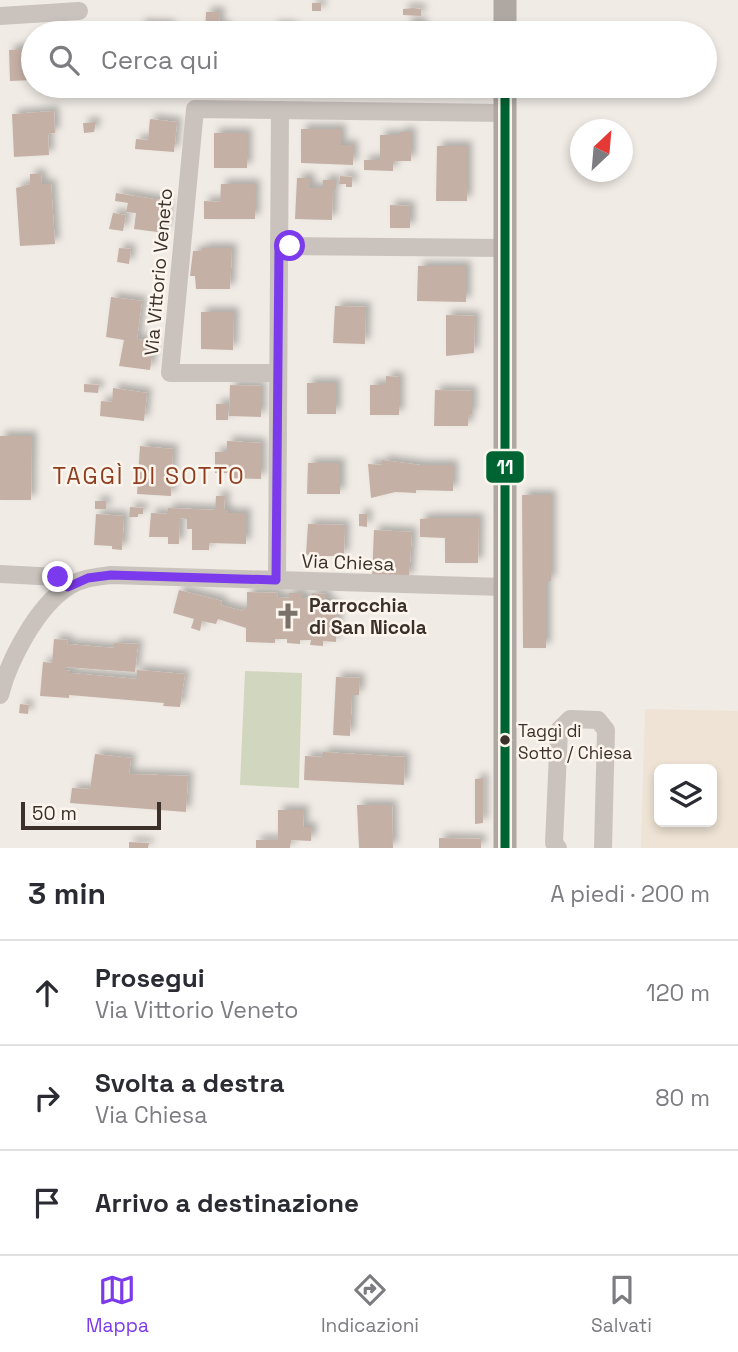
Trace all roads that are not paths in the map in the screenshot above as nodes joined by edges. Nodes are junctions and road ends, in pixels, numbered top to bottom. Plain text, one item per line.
1 (505, 0) edge
2 (79, 12) dead end
3 (0, 16) edge
4 (505, 21) edge
5 (505, 98) edge
6 (280, 110) junction
7 (504, 113) junction
8 (279, 246) junction
9 (505, 248) junction
10 (278, 373) junction
11 (0, 574) edge
12 (276, 580) junction
13 (68, 587) junction
14 (503, 587) junction
15 (0, 695) edge
16 (505, 848) edge
17 (558, 848) edge
18 (603, 848) edge

1 - 4 main road
2 - 3 street
5 - 7 main road
6 - 7 street
6 - 8 street
6 - 10 street, Via Vittorio Veneto
7 - 9 main road
8 - 9 street
8 - 10 street
9 - 14 main road
10 - 12 street
11 - 13 street
12 - 13 street, Via Chiesa
12 - 14 street, Via Chiesa
13 - 15 street, Via Chiesa
14 - 16 main road
17 - 18 street

